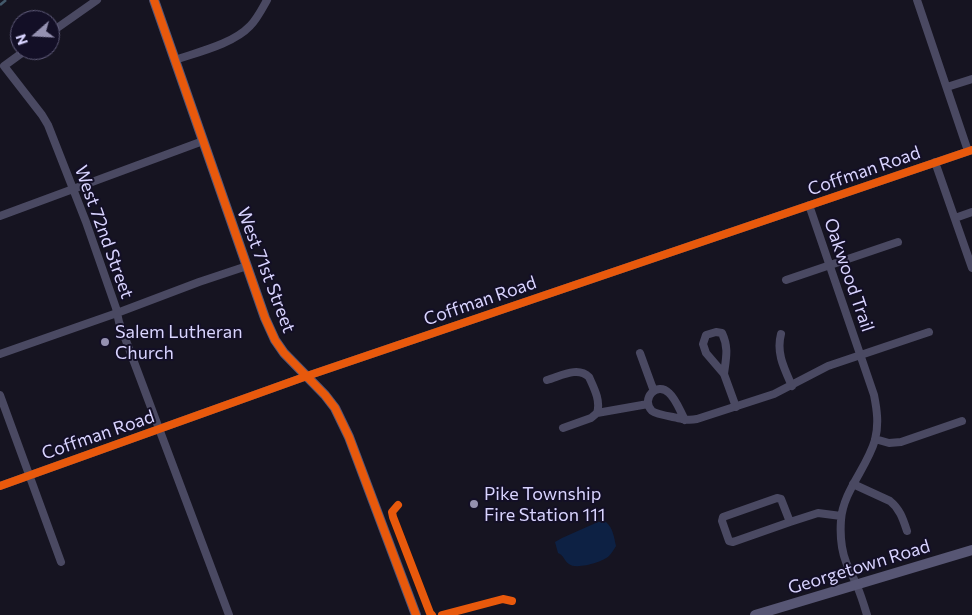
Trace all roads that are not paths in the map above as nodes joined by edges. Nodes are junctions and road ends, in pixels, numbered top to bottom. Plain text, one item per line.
1 (96, 0) edge
2 (154, 0) edge
3 (267, 0) edge
4 (917, 0) edge
5 (60, 26) edge
6 (12, 60) edge
7 (175, 60) junction
8 (972, 79) edge
9 (947, 87) junction
10 (203, 140) junction
11 (970, 150) edge
12 (935, 162) junction
13 (73, 190) junction
14 (809, 205) junction
15 (972, 212) edge
16 (0, 216) edge
17 (955, 218) junction
18 (898, 242) dead end
19 (830, 265) junction
20 (246, 266) junction
21 (972, 268) edge
22 (786, 280) dead end
23 (117, 313) junction
24 (929, 332) dead end
25 (781, 334) dead end
26 (640, 353) dead end
27 (0, 354) edge
28 (860, 355) junction
29 (724, 374) junction
30 (307, 376) junction
31 (547, 380) dead end
32 (792, 386) junction
33 (654, 391) junction
34 (0, 395) edge
35 (648, 404) junction
36 (736, 407) junction
37 (597, 412) junction
38 (685, 420) junction
39 (962, 421) dead end
40 (562, 428) dead end
41 (159, 429) junction
42 (875, 439) junction
43 (28, 475) junction
44 (853, 484) junction
45 (0, 486) edge
46 (841, 516) junction
47 (790, 522) junction
48 (907, 531) dead end
49 (972, 550) edge
50 (61, 562) dead end
51 (857, 584) junction
52 (229, 615) edge
53 (416, 615) edge
54 (755, 615) edge
55 (867, 615) edge

1 - 5 street
2 - 7 main road, West 71st Street
3 - 7 street
4 - 9 street
6 - 13 street, West 72nd Street
7 - 10 main road, West 71st Street
8 - 9 street
9 - 11 street
10 - 13 street
10 - 20 main road, West 71st Street
11 - 12 street, Coffman Road
12 - 14 street, Coffman Road
12 - 17 street
13 - 16 street
13 - 23 street, West 72nd Street
14 - 19 street, Oakwood Trail
14 - 30 street, Coffman Road
15 - 17 street
17 - 21 street
18 - 19 street
19 - 22 street
19 - 28 street, Oakwood Trail
20 - 23 street
20 - 30 main road, West 71st Street
23 - 27 street
23 - 41 street, West 72nd Street
24 - 28 street, Oakwood Trail
25 - 32 street
26 - 33 street
28 - 32 street
28 - 42 street, Oakwood Trail
29 - 29 street
29 - 36 street
30 - 41 street, Coffman Road
30 - 53 main road, West 71st Street
31 - 37 street
32 - 36 street
33 - 35 street
33 - 38 street
34 - 43 street
35 - 37 street
35 - 38 street
36 - 38 street
37 - 40 street
39 - 42 street
41 - 43 street, Coffman Road
41 - 52 street, West 72nd Street
42 - 44 street, Oakwood Trail
43 - 45 street, Coffman Road
43 - 50 street
44 - 46 street, Oakwood Trail
44 - 48 street
46 - 47 street
46 - 51 street, Oakwood Trail
47 - 47 street
49 - 51 main road, Georgetown Road
51 - 54 main road, Georgetown Road
51 - 55 street, Oakwood Trail

